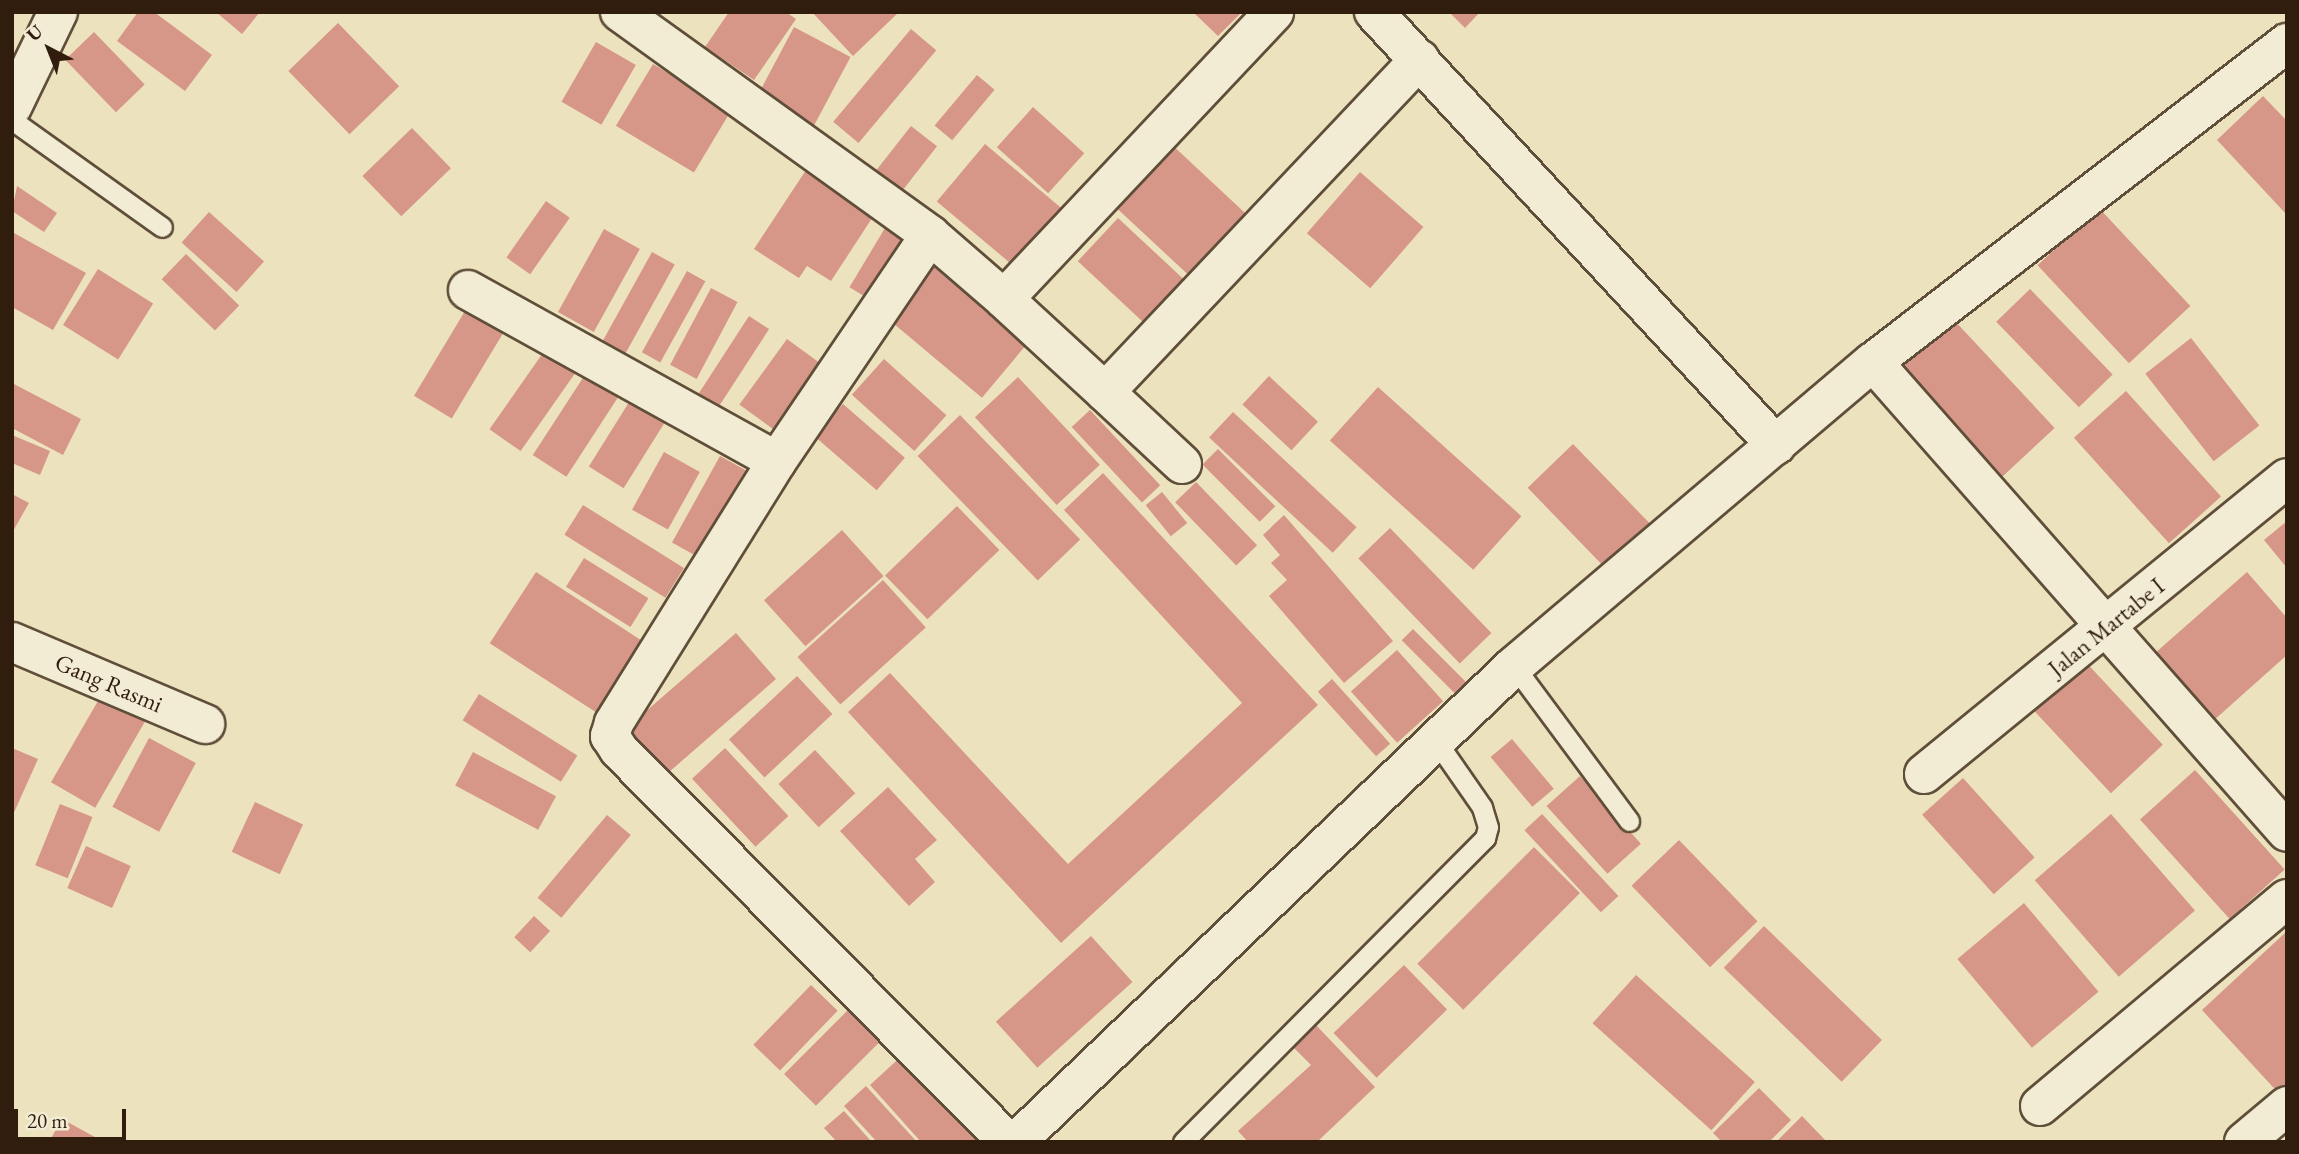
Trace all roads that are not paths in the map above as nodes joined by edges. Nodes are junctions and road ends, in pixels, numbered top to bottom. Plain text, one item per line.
1 (58, 12) edge
2 (620, 12) edge
3 (1275, 12) edge
4 (1374, 12) edge
5 (2287, 43) edge
6 (1420, 59) junction
7 (12, 107) edge
8 (12, 120) edge
9 (163, 227) dead end
10 (930, 235) junction
11 (468, 290) dead end
12 (1004, 299) junction
13 (1873, 362) junction
14 (1105, 392) junction
15 (1776, 445) junction
16 (777, 461) junction
17 (1182, 464) dead end
18 (2287, 478) edge
19 (2106, 627) junction
20 (12, 642) edge
21 (1514, 666) junction
22 (205, 724) dead end
23 (1434, 738) junction
24 (1924, 774) dead end
25 (1629, 821) dead end
26 (2287, 832) edge
27 (2287, 899) edge
28 (2040, 1106) dead end
29 (2287, 1106) edge
30 (1025, 1138) edge
31 (1183, 1142) edge
32 (2244, 1142) edge

1 - 7 street
2 - 10 street
3 - 12 street
4 - 6 street
5 - 13 street
6 - 14 street
6 - 15 street
8 - 9 lane
10 - 12 street
10 - 16 street
11 - 16 street
12 - 14 street
13 - 15 street
13 - 19 street
14 - 17 street
15 - 21 street
16 - 30 street
18 - 19 street, Jalan Martabe I
19 - 24 street, Jalan Martabe I
19 - 26 street
20 - 22 street, Gang Rasmi
21 - 23 street
21 - 25 lane
23 - 30 street
23 - 31 lane
27 - 28 street
29 - 32 street

